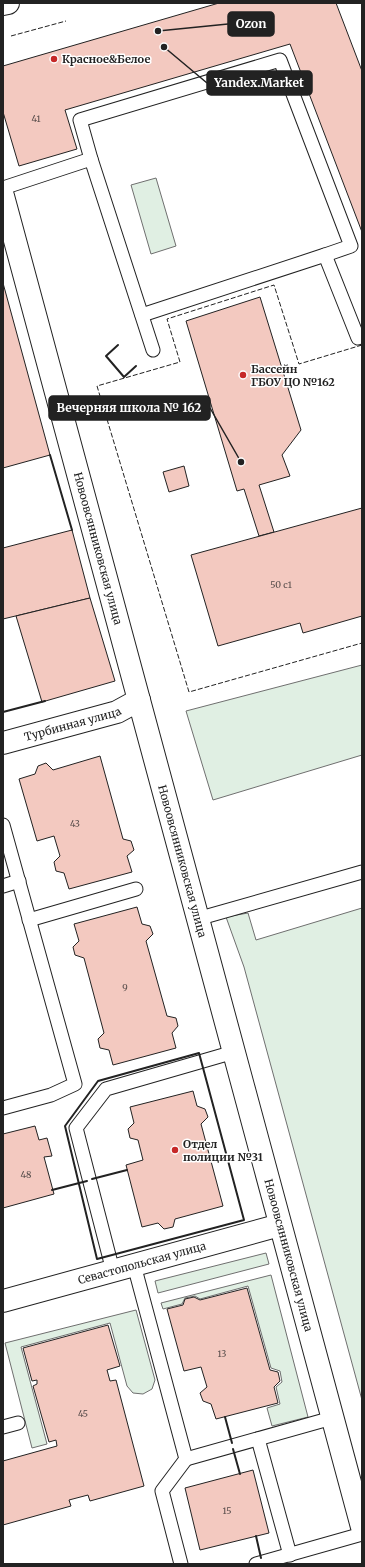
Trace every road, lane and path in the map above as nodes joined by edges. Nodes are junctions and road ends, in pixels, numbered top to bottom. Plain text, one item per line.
1 (8, 3) edge
2 (3, 4) edge
3 (91, 159) junction
4 (3, 188) edge
5 (3, 196) edge
6 (325, 255) junction
7 (142, 315) junction
8 (358, 338) dead end
9 (153, 350) dead end
10 (139, 700) junction
11 (3, 743) edge
12 (3, 825) edge
13 (362, 872) edge
14 (19, 881) junction
15 (3, 886) edge
16 (136, 889) dead end
17 (198, 918) junction
18 (29, 920) junction
19 (234, 1052) junction
20 (3, 1108) edge
21 (280, 1225) junction
22 (134, 1265) junction
23 (113, 1271) junction
24 (3, 1301) edge
25 (332, 1418) junction
26 (18, 1423) dead end
27 (3, 1427) edge
28 (258, 1438) junction
29 (186, 1459) junction
30 (362, 1527) edge
31 (362, 1534) edge
32 (290, 1555) junction
33 (181, 1564) edge
34 (256, 1564) edge

1 - 2 street
3 - 4 lane
3 - 6 lane
3 - 7 lane
5 - 10 street, Новоовсянниковская улица
6 - 7 lane
6 - 8 lane
7 - 9 lane
10 - 11 street, Турбинная улица
10 - 17 street, Новоовсянниковская улица
12 - 14 lane
13 - 17 lane
14 - 15 lane
14 - 18 lane
16 - 18 lane
17 - 19 street, Новоовсянниковская улица
18 - 20 lane
19 - 21 street, Новоовсянниковская улица
19 - 23 lane
21 - 22 street, Севастопольская улица
21 - 25 street, Новоовсянниковская улица
22 - 23 street, Севастопольская улица
22 - 29 lane
23 - 24 street, Севастопольская улица
25 - 28 lane
25 - 30 street, Новоовсянниковская улица
26 - 27 lane
28 - 29 lane
28 - 32 lane
29 - 33 lane
31 - 32 lane
32 - 34 lane

